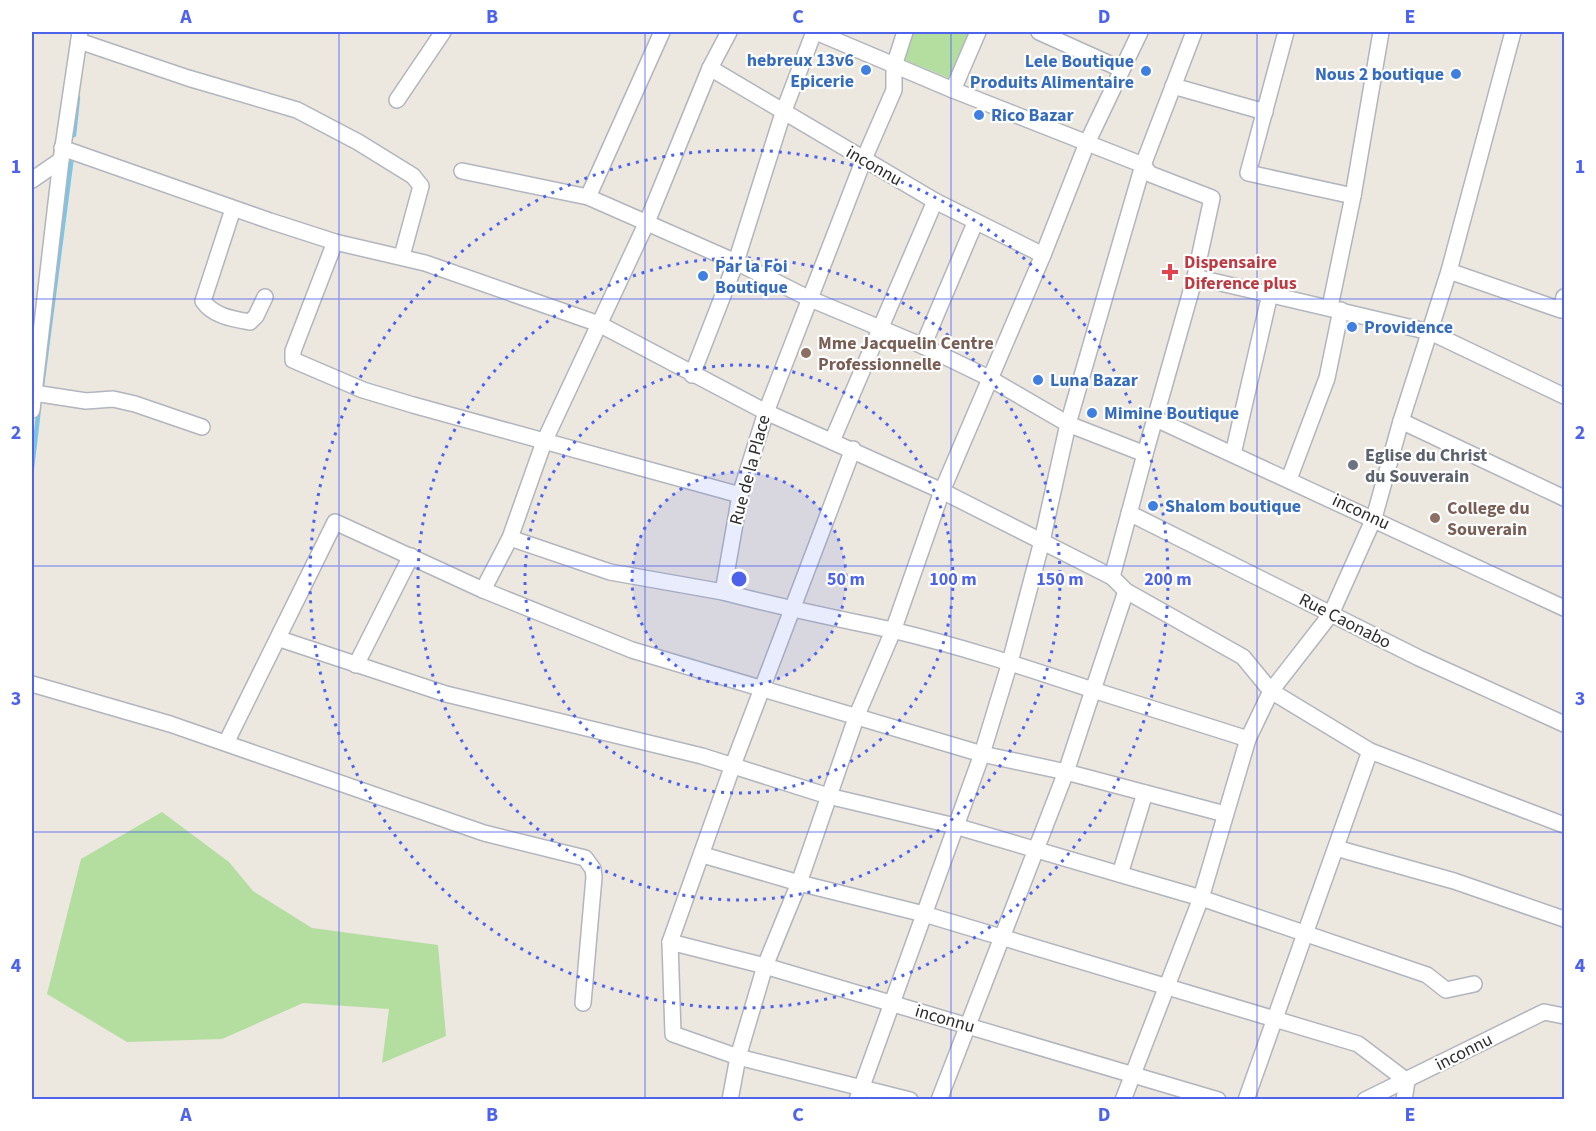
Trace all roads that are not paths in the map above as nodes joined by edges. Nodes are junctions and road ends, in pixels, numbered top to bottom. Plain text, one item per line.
1 (443, 32) edge
2 (662, 32) edge
3 (727, 32) edge
4 (815, 32) edge
5 (905, 32) edge
6 (978, 32) edge
7 (1039, 32) edge
8 (1140, 32) edge
9 (1194, 32) edge
10 (1286, 32) edge
11 (1381, 32) edge
12 (1513, 32) edge
13 (80, 36) edge
14 (894, 66) junction
15 (710, 68) junction
16 (1121, 69) junction
17 (1173, 86) junction
18 (953, 90) junction
19 (397, 99) dead end
20 (1265, 112) junction
21 (783, 113) junction
22 (1087, 143) junction
23 (62, 154) junction
24 (864, 159) junction
25 (462, 171) dead end
26 (1152, 173) junction
27 (32, 180) edge
28 (1353, 196) junction
29 (588, 197) junction
30 (935, 201) junction
31 (233, 209) junction
32 (647, 222) junction
33 (975, 223) junction
34 (335, 242) junction
35 (1043, 255) junction
36 (402, 256) junction
37 (736, 262) junction
38 (1449, 271) junction
39 (1196, 277) junction
40 (1270, 294) junction
41 (266, 297) dead end
42 (808, 298) junction
43 (1563, 306) edge
44 (1336, 309) junction
45 (599, 324) junction
46 (879, 327) junction
47 (1430, 332) junction
48 (923, 346) junction
49 (692, 375) junction
50 (989, 378) junction
51 (34, 393) junction
52 (1564, 396) edge
53 (32, 410) edge
54 (766, 412) junction
55 (1156, 419) junction
56 (1401, 421) junction
57 (1068, 424) junction
58 (202, 428) dead end
59 (832, 441) junction
60 (544, 442) junction
61 (853, 449) junction
62 (1145, 454) junction
63 (1233, 454) junction
64 (1289, 479) junction
65 (942, 491) junction
66 (740, 495) junction
67 (1564, 498) edge
68 (1129, 513) junction
69 (1374, 518) junction
70 (510, 538) junction
71 (1042, 541) junction
72 (411, 556) junction
73 (1112, 577) junction
74 (483, 590) junction
75 (1126, 591) junction
76 (723, 592) junction
77 (1564, 608) edge
78 (792, 611) junction
79 (1331, 614) junction
80 (893, 631) junction
81 (279, 639) junction
82 (1010, 662) junction
83 (356, 664) junction
84 (32, 684) edge
85 (761, 688) junction
86 (1093, 690) junction
87 (1271, 691) junction
88 (857, 715) junction
89 (1564, 724) edge
90 (1248, 739) junction
91 (226, 743) junction
92 (1370, 751) junction
93 (982, 754) junction
94 (733, 765) junction
95 (1066, 772) junction
96 (1144, 793) junction
97 (828, 796) junction
98 (1225, 814) junction
99 (1564, 825) edge
100 (955, 826) junction
101 (1336, 848) junction
102 (1035, 849) junction
103 (703, 855) junction
104 (1120, 874) junction
105 (799, 883) junction
106 (1202, 898) junction
107 (924, 914) junction
108 (1564, 919) edge
109 (1307, 933) junction
110 (1003, 937) junction
111 (670, 942) junction
112 (765, 966) junction
113 (1474, 984) dead end
114 (1166, 987) junction
115 (583, 1003) dead end
116 (891, 1004) junction
117 (1564, 1016) edge
118 (1276, 1018) junction
119 (970, 1027) junction
120 (738, 1057) junction
121 (1130, 1074) junction
122 (1407, 1081) junction
123 (859, 1093) edge
124 (730, 1100) edge
125 (910, 1100) edge
126 (939, 1100) edge
127 (1123, 1100) edge
128 (1218, 1100) edge
129 (1246, 1100) edge
130 (1365, 1100) edge
131 (1404, 1100) edge

1 - 19 street
2 - 29 street
3 - 15 street
4 - 14 street
4 - 21 street
5 - 14 street, Rue de la Place
6 - 18 street
7 - 16 street
8 - 16 street
9 - 17 street
10 - 20 street
11 - 28 street
12 - 38 street
13 - 23 street
13 - 36 street
14 - 18 street
14 - 24 street, Rue de la Place
15 - 21 street, inconnu
15 - 32 street
16 - 22 street
17 - 20 street
17 - 26 street
18 - 22 street
20 - 28 street
21 - 24 street, inconnu
21 - 37 street
22 - 26 street
22 - 35 street
23 - 27 street
23 - 31 street
23 - 51 street
24 - 30 street, inconnu
24 - 42 street, Rue de la Place
25 - 29 street
26 - 39 street
26 - 57 street
28 - 44 street
29 - 32 street
30 - 33 street, inconnu
30 - 46 street
31 - 34 street
31 - 41 street
32 - 37 street
32 - 45 street
33 - 35 street, inconnu
33 - 48 street
34 - 36 street
34 - 60 street
35 - 50 street
36 - 45 street
37 - 42 street
37 - 49 street
38 - 43 street
38 - 47 street
39 - 40 street
39 - 55 street
40 - 44 street
40 - 63 street
42 - 46 street
42 - 54 street, Rue de la Place
44 - 47 street
44 - 64 street
45 - 49 street
45 - 60 street
46 - 48 street
46 - 59 street
47 - 52 street
47 - 56 street
48 - 50 street
49 - 54 street
50 - 57 street
50 - 65 street
51 - 53 street
51 - 58 street
54 - 59 street
54 - 66 street, Rue de la Place
55 - 62 street
55 - 63 street, inconnu
56 - 67 street
56 - 69 street
57 - 62 street
57 - 71 street
59 - 61 street
60 - 66 street
60 - 70 street
61 - 65 street
61 - 78 street
62 - 68 street
63 - 64 street, inconnu
64 - 69 street, inconnu
65 - 71 street
65 - 80 street
66 - 76 street, Rue de la Place
68 - 73 street
68 - 79 street, Rue Caonabo
69 - 77 street, inconnu
69 - 79 street
70 - 74 street
70 - 76 street
71 - 73 street
71 - 82 street
72 - 74 street
72 - 81 street
72 - 83 street
73 - 75 street
74 - 85 street
75 - 86 street
75 - 87 street
76 - 78 street
78 - 80 street
78 - 85 street
79 - 87 street
79 - 89 street, Rue Caonabo
80 - 82 street
80 - 88 street
81 - 83 street
81 - 91 street
82 - 86 street
82 - 93 street
83 - 94 street
84 - 91 street
85 - 88 street
85 - 94 street
86 - 90 street
86 - 95 street
87 - 90 street
87 - 92 street
88 - 93 street
88 - 97 street
90 - 98 street
91 - 115 street
92 - 99 street
92 - 101 street
93 - 95 street
93 - 100 street
94 - 97 street
94 - 103 street
95 - 96 street
95 - 102 street
96 - 98 street
96 - 104 street
97 - 100 street
97 - 105 street
98 - 106 street
100 - 102 street
100 - 107 street
101 - 108 street
101 - 109 street
102 - 104 street
102 - 110 street
103 - 105 street
103 - 111 street
104 - 106 street
105 - 107 street
105 - 112 street
106 - 109 street
106 - 114 street
107 - 110 street
107 - 116 street
109 - 113 street
109 - 118 street
110 - 114 street
110 - 119 street
111 - 112 street, inconnu
111 - 120 street
112 - 116 street, inconnu
112 - 120 street
114 - 118 street
114 - 121 street
116 - 119 street, inconnu
116 - 123 street
117 - 122 street, inconnu
118 - 122 street
118 - 129 street
119 - 121 street, inconnu
119 - 126 street
120 - 123 street
120 - 124 street
121 - 127 street
121 - 128 street, inconnu
122 - 130 street, inconnu
122 - 131 street
123 - 125 street

